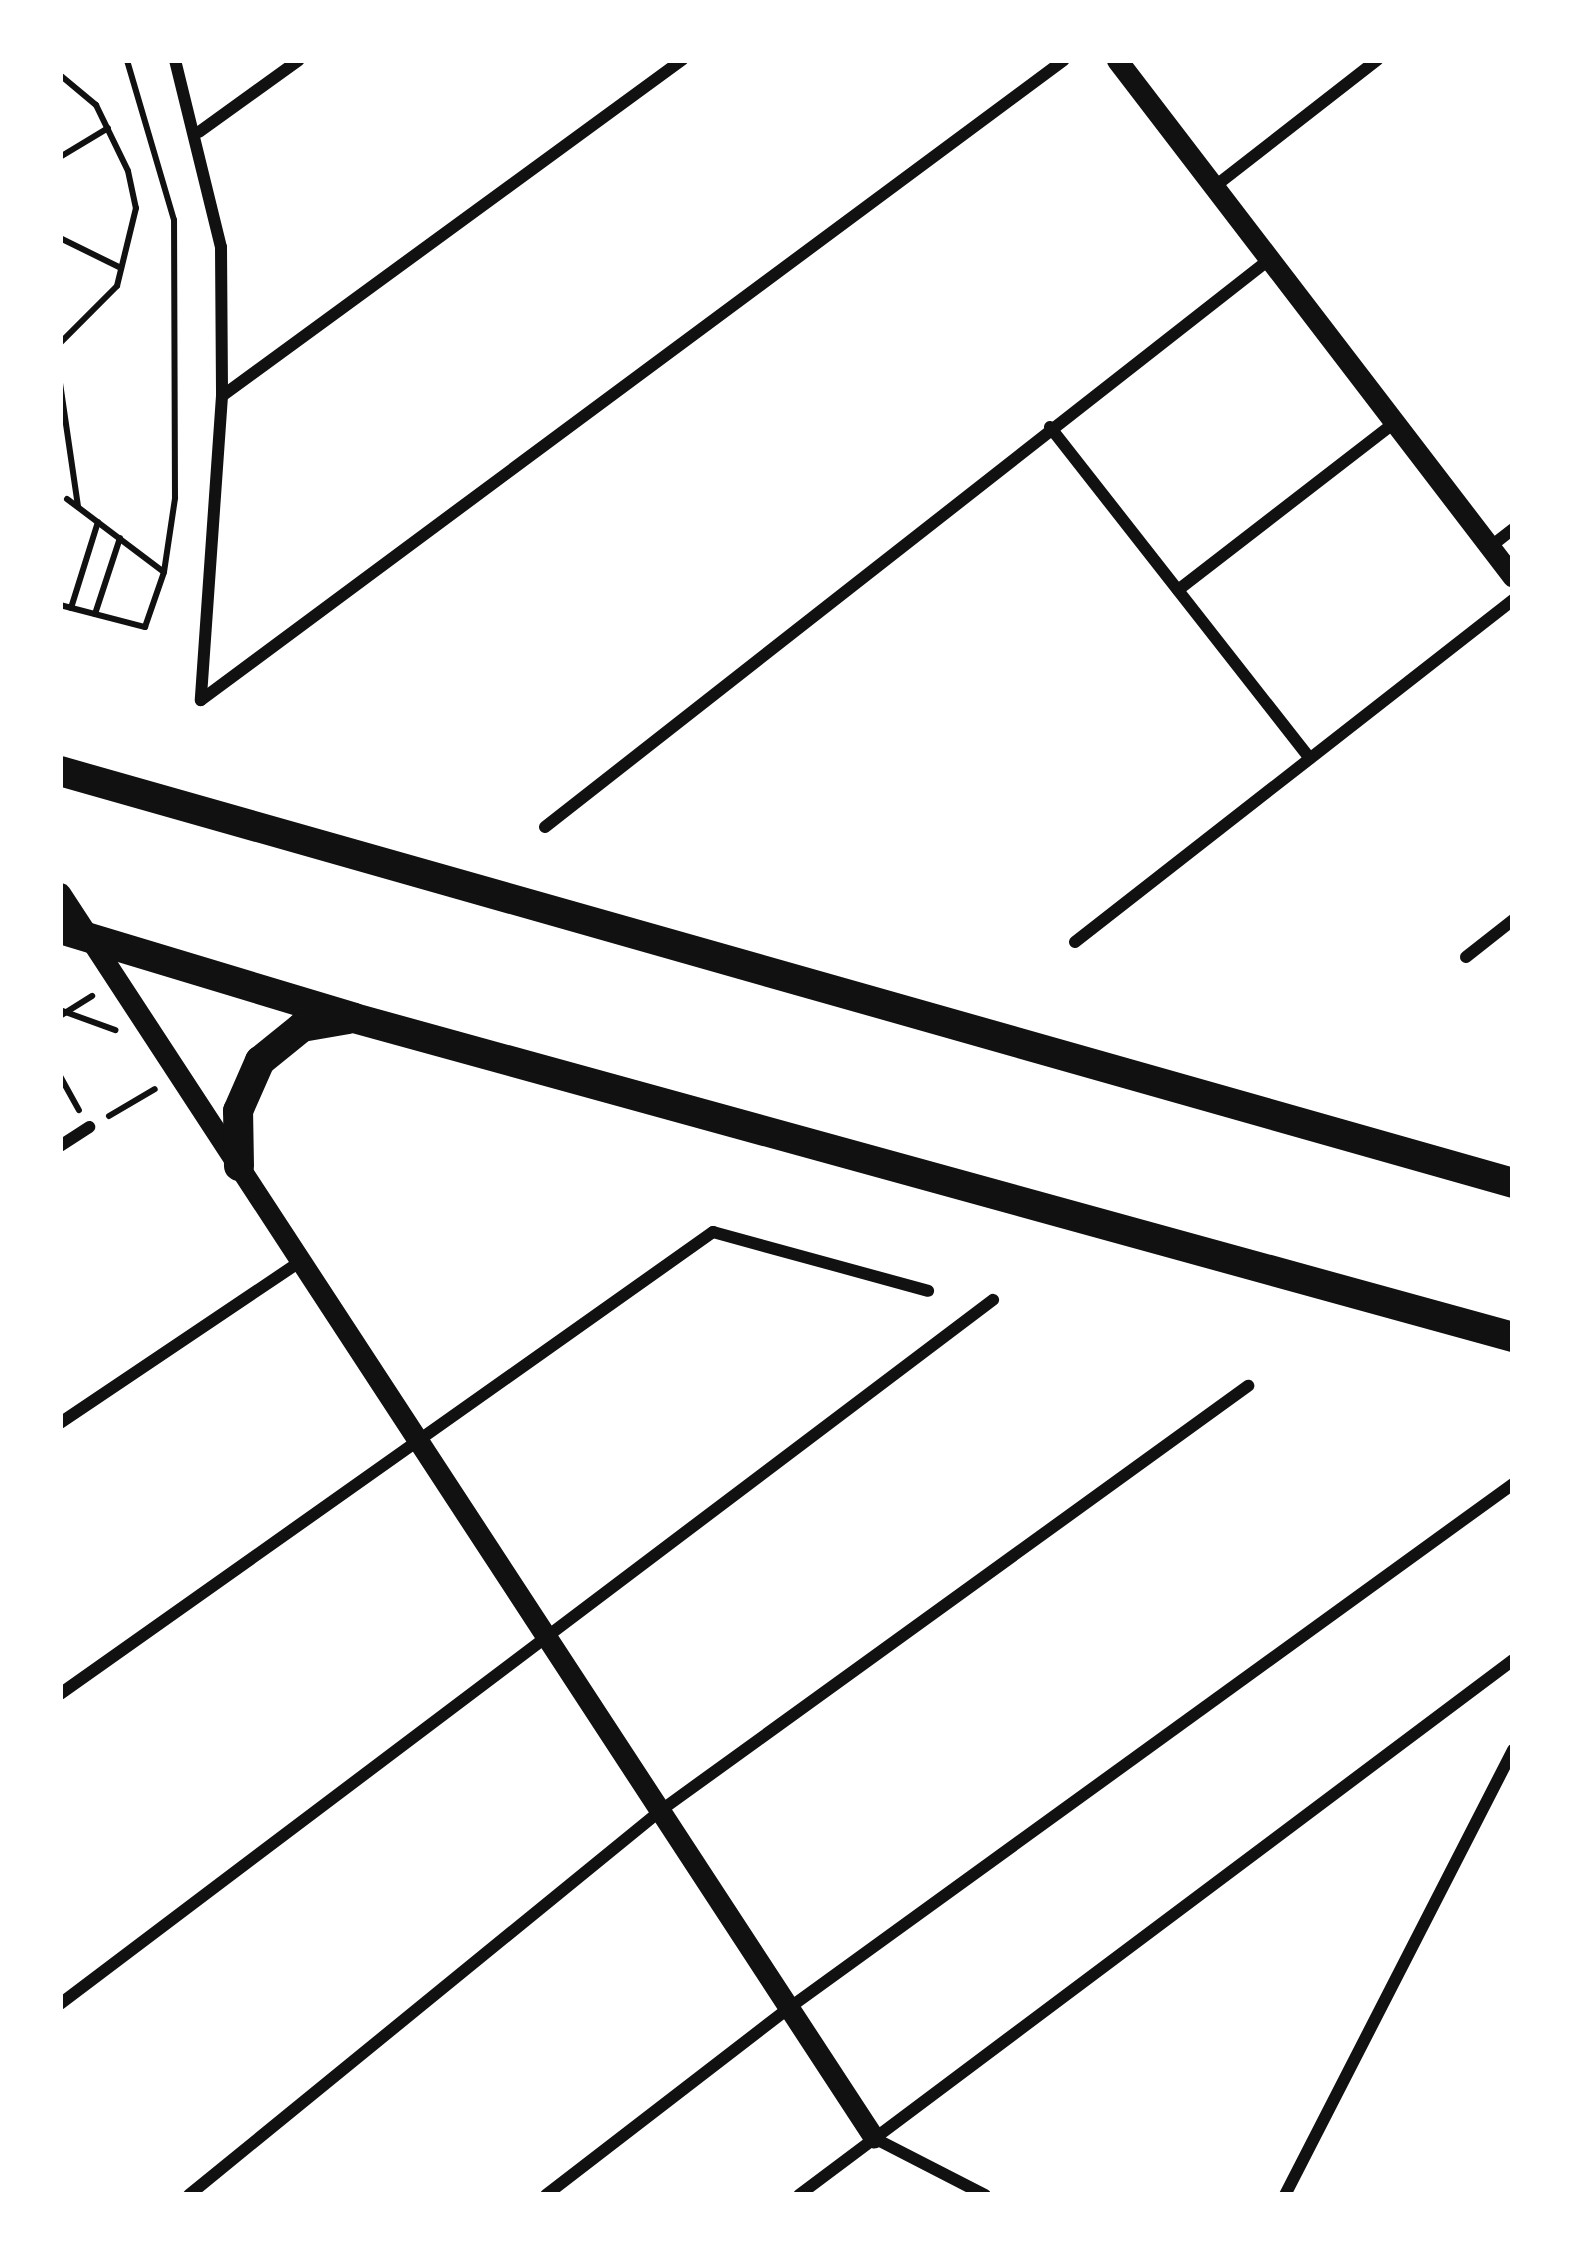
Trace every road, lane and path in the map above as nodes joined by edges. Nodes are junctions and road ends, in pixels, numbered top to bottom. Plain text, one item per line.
1 (127, 60) edge
2 (175, 60) edge
3 (299, 60) edge
4 (682, 60) edge
5 (1064, 60) edge
6 (1117, 60) edge
7 (1377, 60) edge
8 (60, 76) edge
9 (109, 128) junction
10 (199, 132) junction
11 (60, 157) edge
12 (1214, 187) junction
13 (60, 238) edge
14 (1270, 259) junction
15 (123, 268) junction
16 (60, 343) edge
17 (60, 383) edge
18 (221, 396) junction
19 (1395, 422) junction
20 (1051, 427) junction
21 (62, 497) edge
22 (77, 506) junction
23 (98, 522) junction
24 (1513, 530) edge
25 (120, 538) junction
26 (1490, 548) junction
27 (164, 572) junction
28 (1513, 577) edge
29 (1178, 590) junction
30 (1513, 600) edge
31 (60, 605) edge
32 (71, 608) junction
33 (94, 614) junction
34 (1310, 758) junction
35 (60, 772) edge
36 (545, 827) dead end
37 (60, 893) edge
38 (1513, 920) edge
39 (74, 933) edge
40 (1075, 942) dead end
41 (1466, 957) dead end
42 (117, 980) junction
43 (60, 1016) edge
44 (354, 1018) junction
45 (60, 1076) edge
46 (179, 1076) junction
47 (89, 1127) junction
48 (60, 1146) edge
49 (239, 1166) junction
50 (1513, 1184) edge
51 (301, 1261) junction
52 (928, 1292) dead end
53 (992, 1300) dead end
54 (1513, 1337) edge
55 (1248, 1387) dead end
56 (60, 1423) edge
57 (420, 1443) junction
58 (1513, 1484) edge
59 (544, 1634) junction
60 (1513, 1660) edge
61 (60, 1694) edge
62 (1513, 1750) edge
63 (660, 1811) junction
64 (60, 2003) edge
65 (789, 2008) junction
66 (874, 2138) junction
67 (188, 2195) edge
68 (546, 2195) edge
69 (800, 2195) edge
70 (985, 2195) edge
71 (1285, 2195) edge

1 - 27 path
2 - 10 street
3 - 10 street
4 - 18 street
5 - 18 street
6 - 12 street
7 - 12 street
8 - 9 path
9 - 11 path
9 - 15 path
10 - 18 street
12 - 14 street
13 - 15 path
14 - 19 street
14 - 20 street
15 - 16 path
17 - 22 path
19 - 26 street
19 - 29 street
20 - 29 street
20 - 36 street
21 - 22 path
22 - 23 path
23 - 25 path
23 - 32 path
24 - 26 street
25 - 27 path
25 - 33 path
26 - 28 street
27 - 33 path
29 - 34 street
30 - 34 street
31 - 32 path
32 - 33 path
34 - 40 street
35 - 50 highway
37 - 39 street
38 - 41 street
39 - 42 street
39 - 44 highway
42 - 43 path
42 - 46 street
44 - 49 highway
44 - 54 highway
45 - 47 path
46 - 47 path
46 - 49 street
47 - 48 street
49 - 51 street
51 - 56 street
51 - 57 street
52 - 57 street
53 - 59 street
55 - 63 street
57 - 59 street
57 - 61 street
58 - 65 street
59 - 63 street
59 - 64 street
60 - 66 street
62 - 71 street
63 - 65 street
63 - 67 street
65 - 66 street
65 - 68 street
66 - 69 street
66 - 70 street

